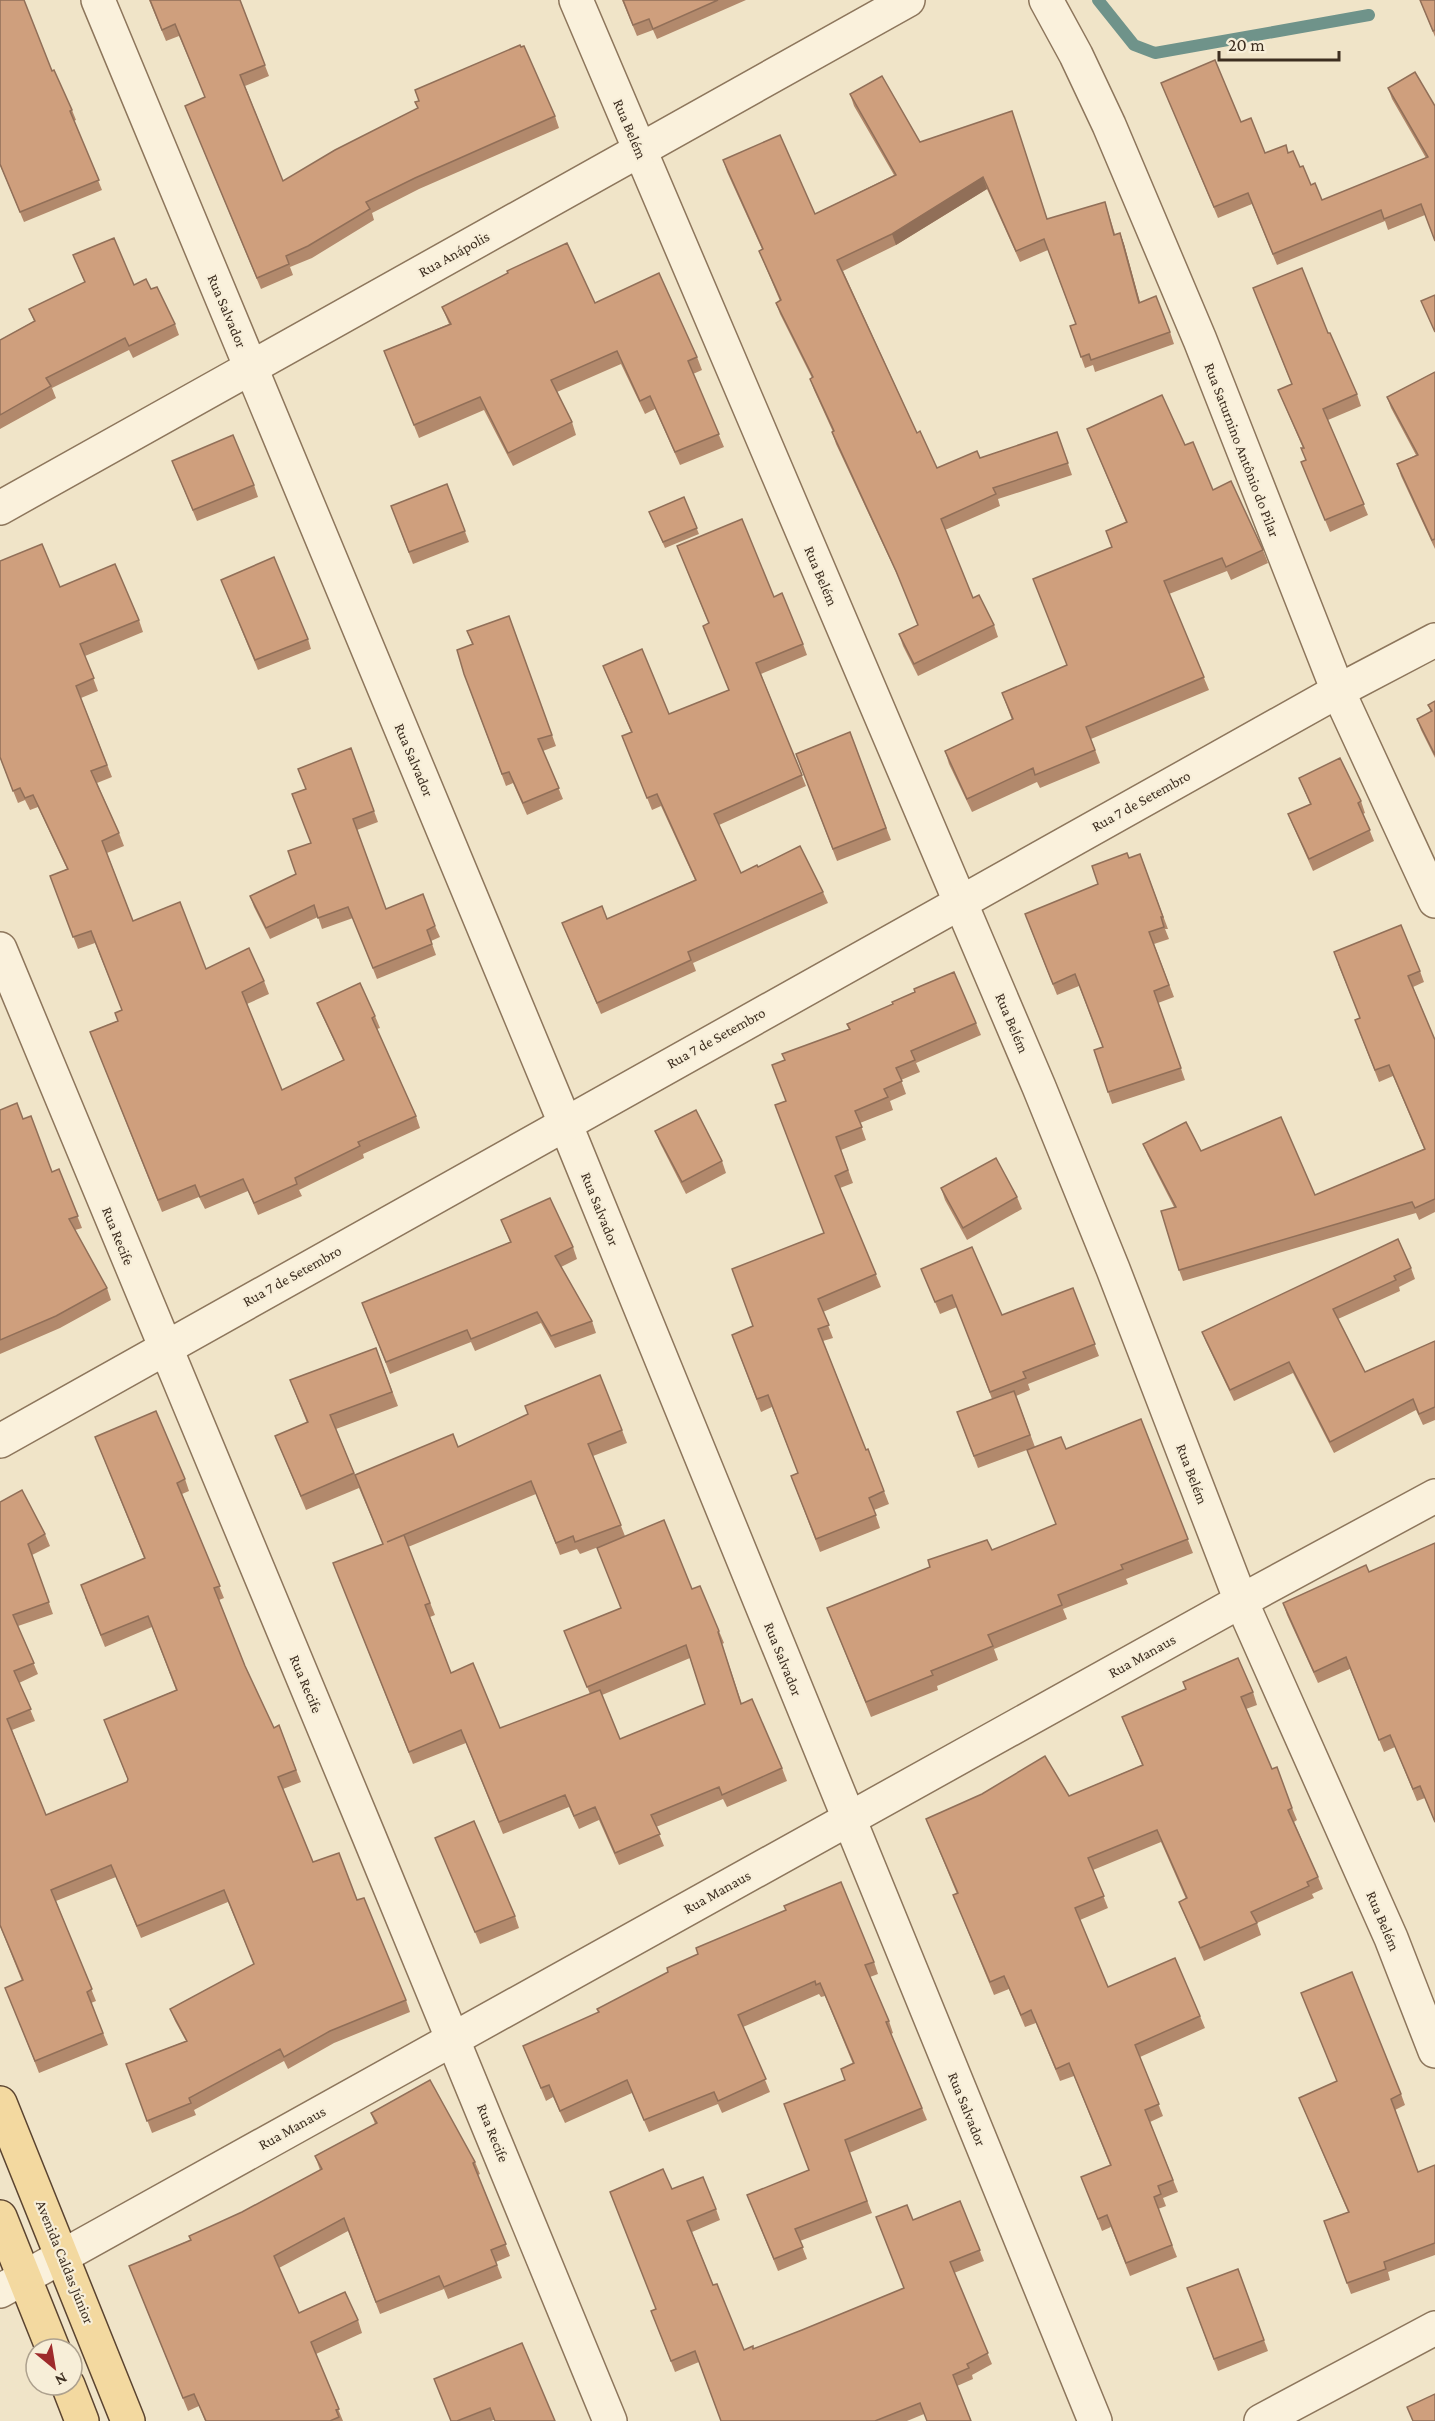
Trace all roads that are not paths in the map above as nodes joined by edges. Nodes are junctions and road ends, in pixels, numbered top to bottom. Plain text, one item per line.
1 (98, 0) edge
2 (576, 0) edge
3 (908, 0) edge
4 (1046, 0) edge
5 (639, 150) junction
6 (250, 368) junction
7 (0, 508) edge
8 (1435, 640) edge
9 (1338, 691) junction
10 (1435, 901) edge
11 (960, 902) junction
12 (0, 949) edge
13 (565, 1123) junction
14 (164, 1348) junction
15 (0, 1441) edge
16 (1435, 1496) edge
17 (1241, 1601) junction
18 (848, 1819) junction
19 (454, 2037) junction
20 (1435, 2051) edge
21 (0, 2103) edge
22 (0, 2217) edge
23 (63, 2255) junction
24 (12, 2284) edge
25 (1435, 2328) edge
26 (45, 2337) edge
27 (73, 2397) edge
28 (82, 2421) edge
29 (129, 2421) edge
30 (610, 2421) edge
31 (1095, 2421) edge
32 (1261, 2421) edge

1 - 6 street, Rua Salvador
2 - 5 street, Rua Belém
3 - 5 street, Rua Anápolis
4 - 9 street, Rua Saturnino Antônio do Pilar
5 - 6 street, Rua Anápolis
5 - 11 street, Rua Belém
6 - 7 street, Rua Anápolis
6 - 13 street, Rua Salvador
8 - 9 street, Rua 7 de Setembro
9 - 10 street, Rua Saturnino Antônio do Pilar
9 - 11 street, Rua 7 de Setembro
11 - 13 street, Rua 7 de Setembro
11 - 17 street, Rua Belém
12 - 14 street, Rua Recife
13 - 14 street, Rua 7 de Setembro
13 - 18 street, Rua Salvador
14 - 15 street, Rua 7 de Setembro
14 - 19 street, Rua Recife
16 - 17 street, Rua Manaus
17 - 18 street, Rua Manaus
17 - 20 street, Rua Belém
18 - 19 street, Rua Manaus
18 - 31 street, Rua Salvador
19 - 23 street, Rua Manaus
19 - 30 street, Rua Recife
21 - 23 main road, Avenida Caldas Júnior
22 - 24 main road
23 - 24 street, Rua Manaus
23 - 29 main road, Avenida Caldas Júnior
24 - 26 main road
25 - 32 street
27 - 28 main road

